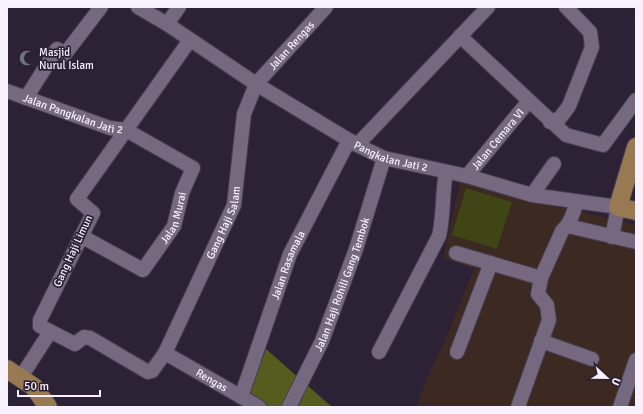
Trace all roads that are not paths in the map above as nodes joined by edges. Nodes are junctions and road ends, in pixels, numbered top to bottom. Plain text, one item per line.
1 (101, 7) edge
2 (138, 7) edge
3 (180, 7) edge
4 (326, 7) edge
5 (488, 7) edge
6 (566, 7) edge
7 (167, 24) junction
8 (460, 36) junction
9 (190, 40) junction
10 (256, 84) junction
11 (7, 91) edge
12 (26, 98) junction
13 (636, 100) edge
14 (528, 102) junction
15 (550, 122) junction
16 (126, 130) junction
17 (354, 143) junction
18 (636, 147) edge
19 (384, 158) junction
20 (554, 164) dead end
21 (446, 172) junction
22 (467, 176) junction
23 (532, 195) junction
24 (576, 202) junction
25 (618, 207) junction
26 (636, 211) edge
27 (568, 226) junction
28 (81, 236) junction
29 (612, 237) junction
30 (636, 242) edge
31 (456, 253) dead end
32 (492, 263) junction
33 (542, 278) junction
34 (50, 332) junction
35 (541, 341) junction
36 (379, 352) dead end
37 (456, 352) dead end
38 (165, 353) junction
39 (592, 359) dead end
40 (636, 360) edge
41 (14, 373) edge
42 (241, 397) junction
43 (48, 407) edge
44 (259, 407) edge
45 (289, 407) edge
46 (518, 407) edge
47 (620, 407) edge

1 - 12 street
2 - 7 street, Pangkalan Jati 2
3 - 7 street
4 - 10 street, Jalan Rengas
5 - 8 street, Jalan Rasamala
6 - 15 street
7 - 9 street, Pangkalan Jati 2
8 - 14 street
8 - 17 street, Jalan Rasamala
9 - 10 street, Pangkalan Jati 2
9 - 16 street, Jalan Pangkalan Jati 2
10 - 17 street, Pangkalan Jati 2
10 - 38 street, Gang Haji Salam
11 - 12 street, Jalan Pangkalan Jati 2
12 - 16 street, Jalan Pangkalan Jati 2
13 - 15 street
14 - 15 street
14 - 22 street, Jalan Cemara VI
16 - 28 street, Gang Haji Limun
16 - 28 street, Jalan Murai
17 - 19 street, Pangkalan Jati 2
17 - 42 street, Jalan Rasamala
18 - 25 main road
19 - 21 street, Pangkalan Jati 2
19 - 45 street, Jalan Haji Rohili Gang Tembok
20 - 23 street
21 - 22 street, Pangkalan Jati 2
21 - 36 street
22 - 23 street, Pangkalan Jati 2
23 - 24 street, Pangkalan Jati 2
24 - 25 street, Pangkalan Jati 2
24 - 27 street
25 - 26 main road
25 - 29 street
27 - 29 street
27 - 33 street
28 - 34 street, Gang Haji Limun
29 - 30 street
31 - 32 street
32 - 33 street
32 - 37 street
33 - 35 street
34 - 38 street, Gang Haji Salam
34 - 41 street
35 - 39 street
35 - 46 street
38 - 42 street, Rengas
40 - 47 street
41 - 43 main road
42 - 44 street, Rengas

